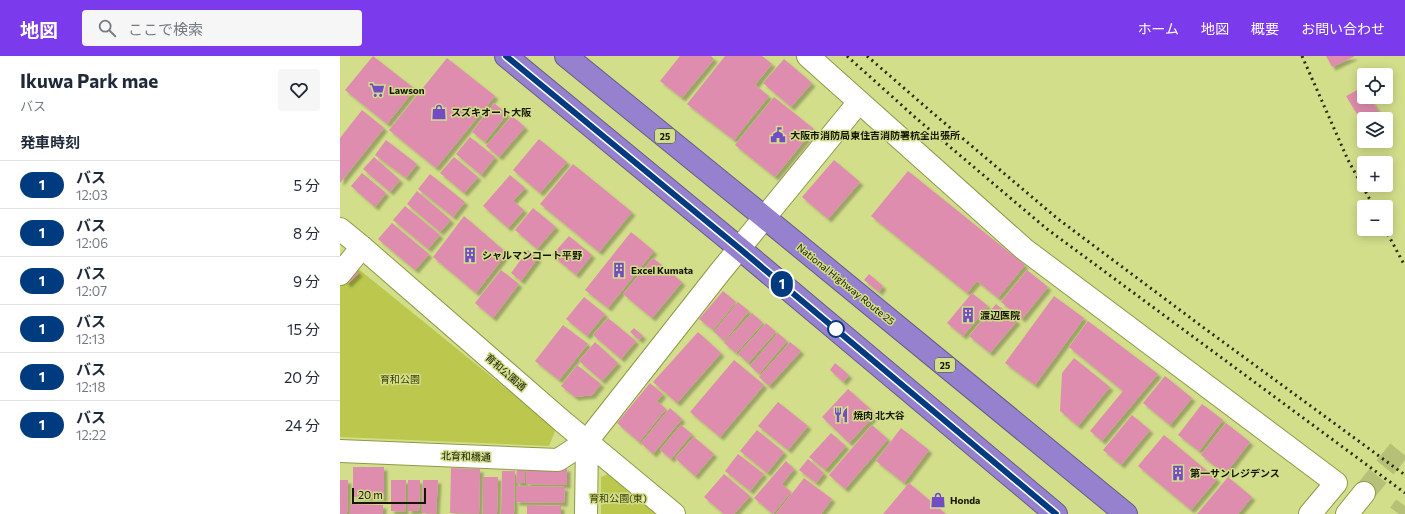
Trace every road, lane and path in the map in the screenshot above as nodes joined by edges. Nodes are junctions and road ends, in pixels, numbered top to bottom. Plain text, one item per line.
1 (506, 56) edge
2 (566, 56) edge
3 (808, 56) edge
4 (859, 102) junction
5 (764, 217) junction
6 (340, 229) edge
7 (362, 247) junction
8 (739, 248) junction
9 (340, 274) edge
10 (587, 441) junction
11 (340, 452) edge
12 (1364, 493) tunnel mouth
13 (586, 514) edge
14 (674, 514) edge
15 (1056, 514) edge
16 (1126, 514) edge
17 (1310, 514) edge
18 (1347, 514) edge

1 - 8 highway
2 - 5 highway, National Highway Route 25 / 25
3 - 4 street
4 - 5 street, 北育和橋通
4 - 17 street
5 - 8 street, 北育和橋通
5 - 16 highway, National Highway Route 25 / 25
6 - 7 street, 育和公園通
7 - 9 street
7 - 10 street, 育和公園通
8 - 10 street, 北育和橋通
8 - 15 highway
10 - 11 street, 北育和橋通
10 - 13 street
10 - 14 street, 育和公園通
12 - 18 street

